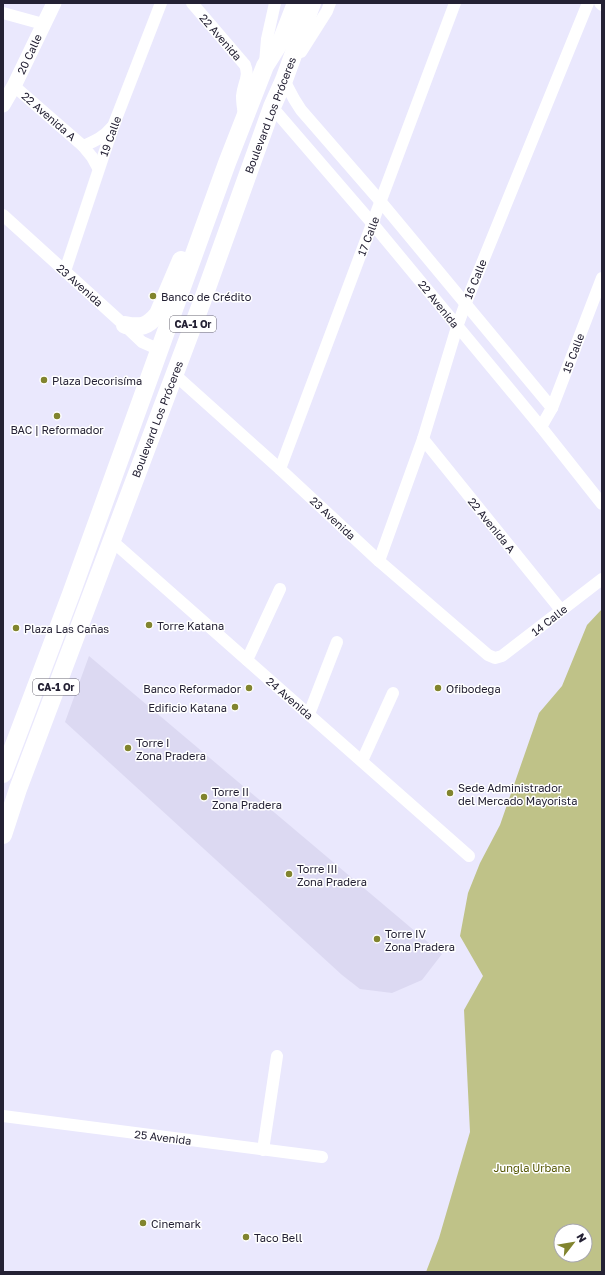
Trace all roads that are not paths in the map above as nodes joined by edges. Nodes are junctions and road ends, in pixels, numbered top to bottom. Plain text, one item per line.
1 (54, 3) edge
2 (161, 3) edge
3 (192, 3) edge
4 (274, 3) edge
5 (286, 3) edge
6 (296, 3) edge
7 (312, 3) edge
8 (321, 3) edge
9 (330, 3) edge
10 (455, 3) edge
11 (588, 3) edge
12 (600, 3) edge
13 (602, 5) edge
14 (3, 13) edge
15 (44, 24) junction
16 (301, 52) junction
17 (265, 66) junction
18 (286, 75) junction
19 (14, 86) junction
20 (3, 105) edge
21 (272, 107) junction
22 (244, 120) junction
23 (114, 124) junction
24 (83, 146) junction
25 (227, 163) junction
26 (98, 168) junction
27 (381, 202) junction
28 (3, 216) edge
29 (372, 223) junction
30 (64, 271) junction
31 (602, 278) edge
32 (465, 304) junction
33 (125, 325) junction
34 (457, 327) junction
35 (160, 350) junction
36 (174, 374) junction
37 (552, 408) junction
38 (541, 427) junction
39 (423, 439) junction
40 (280, 469) junction
41 (602, 504) edge
42 (111, 540) junction
43 (379, 561) junction
44 (602, 579) edge
45 (280, 589) dead end
46 (561, 610) junction
47 (337, 642) dead end
48 (494, 658) joint
49 (247, 660) junction
50 (393, 694) dead end
51 (309, 714) junction
52 (362, 761) junction
53 (3, 774) edge
54 (3, 835) edge
55 (469, 856) dead end
56 (278, 1056) dead end
57 (3, 1116) edge
58 (263, 1150) junction
59 (322, 1157) dead end

1 - 15 main road, 20 Calle
2 - 23 street, 19 Calle
3 - 22 street, 22 Avenida
4 - 17 street, Boulevard Los Próceres
5 - 17 highway
6 - 17 highway, Boulevard Los Próceres / CA-1 Or
7 - 18 highway, Boulevard Los Próceres / CA-1 Or
8 - 16 highway
9 - 16 street, Boulevard Los Próceres
10 - 27 street, 17 Calle
11 - 32 street, 16 Calle
12 - 13 street
14 - 15 street
15 - 19 main road, 20 Calle
16 - 18 highway
17 - 22 highway, Boulevard Los Próceres / CA-1 Or
18 - 21 highway, Boulevard Los Próceres / CA-1 Or
18 - 27 street, 22 Avenida
19 - 20 main road, 20 Calle
19 - 24 street, 22 Avenida A
21 - 29 street, 22 Avenida
21 - 36 highway, Boulevard Los Próceres / CA-1 Or
22 - 25 highway, Boulevard Los Próceres / CA-1 Or
23 - 24 street, 22 Avenida A
23 - 26 street, 19 Calle
24 - 26 street, 22 Avenida A
25 - 33 highway
25 - 35 highway, Boulevard Los Próceres / CA-1 Or
26 - 30 street, 19 Calle
27 - 29 street, 17 Calle
27 - 32 street, 22 Avenida
28 - 30 street, 23 Avenida
29 - 34 street, 22 Avenida
29 - 40 street, 17 Calle
30 - 33 street, 23 Avenida
31 - 37 street, 15 Calle
32 - 34 street, 16 Calle
32 - 37 street, 22 Avenida
33 - 35 street, 23 Avenida
34 - 38 street, 22 Avenida
34 - 39 street, 16 Calle
35 - 53 highway, Boulevard Los Próceres / CA-1 Or
36 - 40 street, 23 Avenida
36 - 42 highway, Boulevard Los Próceres / CA-1 Or
37 - 38 street, 15 Calle
38 - 41 street, 22 Avenida
39 - 43 street, 16 Calle
39 - 46 street, 22 Avenida A
40 - 43 street, 23 Avenida
42 - 49 street, 24 Avenida
42 - 54 highway, Boulevard Los Próceres / CA-1 Or
43 - 48 street, 23 Avenida
44 - 46 street, 14 Calle
45 - 49 street
46 - 48 street, 14 Calle
47 - 51 street
49 - 51 street, 24 Avenida
50 - 52 street
51 - 52 street, 24 Avenida
52 - 55 street, 24 Avenida
56 - 58 street
57 - 58 street, 25 Avenida
58 - 59 street, 25 Avenida

